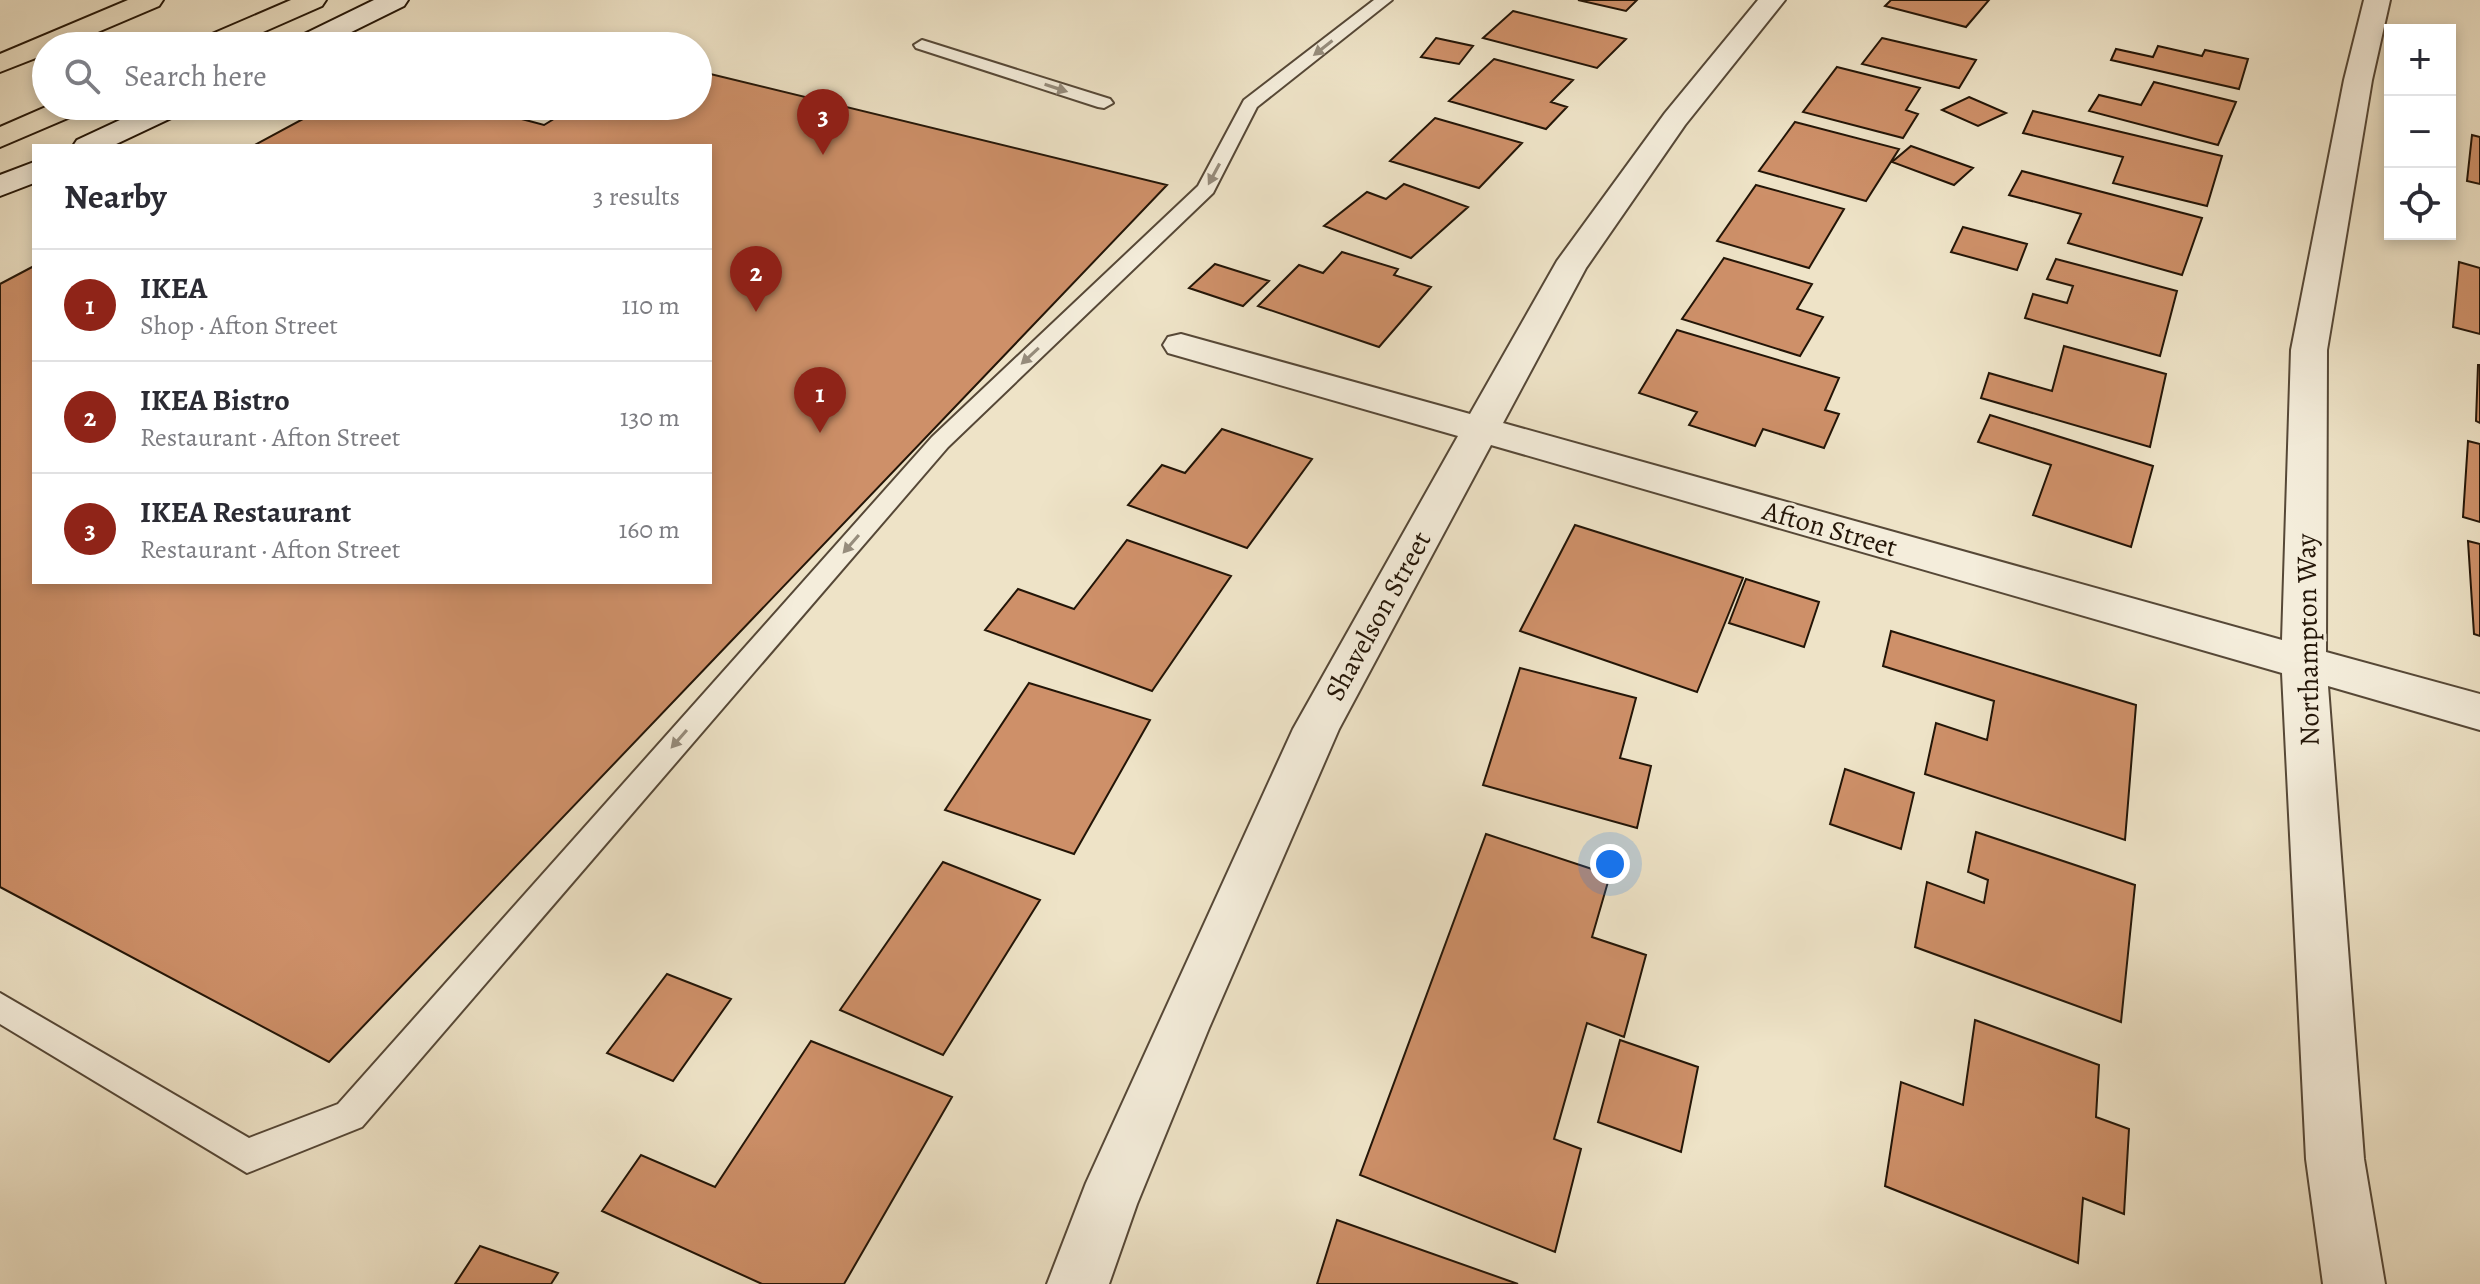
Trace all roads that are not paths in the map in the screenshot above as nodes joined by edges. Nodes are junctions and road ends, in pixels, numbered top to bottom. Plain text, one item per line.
1 (150, 0) edge
2 (313, 0) edge
3 (395, 0) edge
4 (1384, 0) edge
5 (1772, 0) edge
6 (2377, 0) edge
7 (75, 32) edge
8 (240, 32) edge
9 (330, 32) edge
10 (922, 45) dead end
11 (32, 50) edge
12 (0, 64) edge
13 (1104, 103) dead end
14 (40, 120) edge
15 (144, 120) edge
16 (0, 138) edge
17 (92, 144) edge
18 (32, 172) edge
19 (0, 187) edge
20 (1181, 345) dead end
21 (1481, 430) junction
22 (2304, 664) junction
23 (2480, 712) edge
24 (0, 1007) edge
25 (1078, 1284) edge
26 (2354, 1284) edge

1 - 7 highway
2 - 8 highway
3 - 9 street
4 -> 24 lane
5 - 21 street, Shavelson Street
6 - 22 street, Northampton Way
10 -> 13 lane
11 - 12 highway
14 - 16 highway
15 - 17 street
18 - 19 street
20 - 21 street, Afton Street
21 - 22 street, Afton Street
21 - 25 street, Shavelson Street
22 - 23 street, Afton Street
22 - 26 street, Northampton Way

